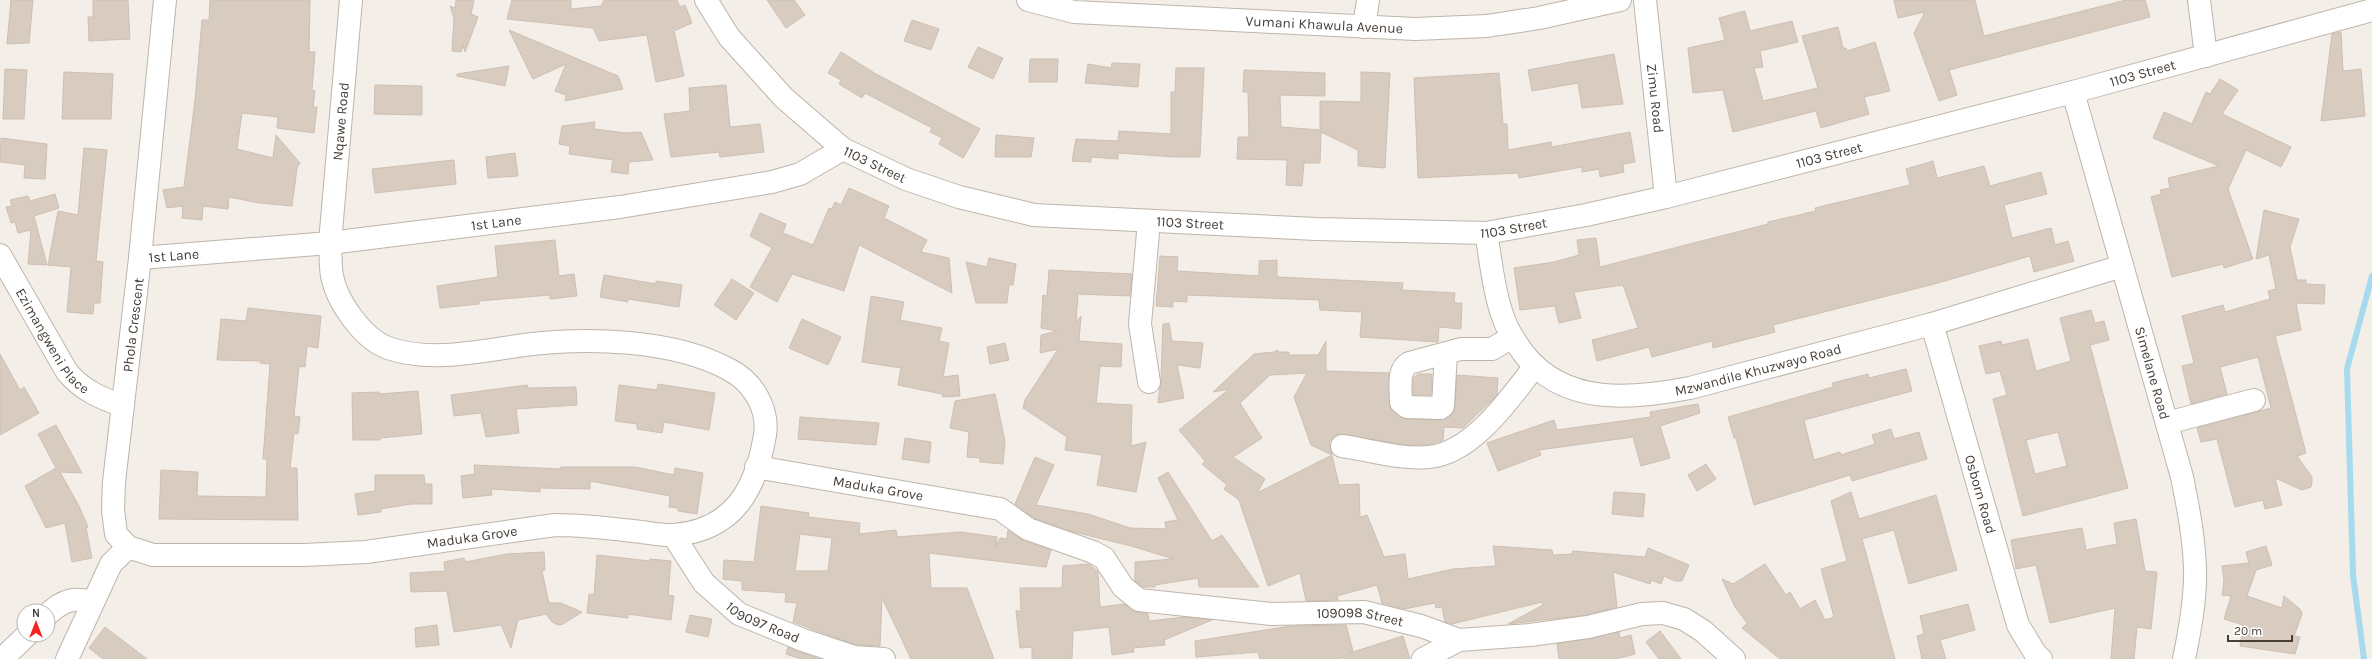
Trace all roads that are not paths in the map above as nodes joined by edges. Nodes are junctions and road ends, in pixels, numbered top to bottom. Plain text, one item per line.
1 (165, 0) edge
2 (350, 0) edge
3 (706, 0) edge
4 (1028, 0) edge
5 (1368, 0) edge
6 (1620, 0) edge
7 (1645, 0) edge
8 (2199, 0) edge
9 (1076, 6) edge
10 (2372, 10) edge
11 (1364, 27) junction
12 (2206, 56) junction
13 (2073, 92) junction
14 (843, 149) junction
15 (1666, 197) junction
16 (1149, 221) junction
17 (1486, 233) junction
18 (330, 243) junction
19 (0, 254) edge
20 (140, 258) junction
21 (2122, 266) junction
22 (1932, 324) junction
23 (1512, 337) junction
24 (1446, 353) dead end
25 (1535, 366) junction
26 (1149, 382) dead end
27 (2254, 400) dead end
28 (123, 406) junction
29 (2167, 423) junction
30 (1342, 446) dead end
31 (756, 466) junction
32 (1000, 509) joint
33 (673, 536) junction
34 (128, 546) junction
35 (94, 602) junction
36 (56, 607) edge
37 (1459, 640) junction
38 (19, 643) edge
39 (2, 659) edge
40 (67, 659) edge
41 (884, 659) edge
42 (1423, 659) edge
43 (1734, 659) edge
44 (2041, 659) edge
45 (2184, 659) edge

1 - 20 street, Phola Crescent
2 - 18 street, Nqawe Road
3 - 14 street, 1103 Street
4 - 9 street, Vumani Khawula Avenue
5 - 11 street
6 - 11 street, Vumani Khawula Avenue
7 - 15 street, Zimu Road
8 - 12 street
9 - 11 street, Vumani Khawula Avenue
10 - 12 street, 1103 Street
12 - 13 street, 1103 Street
13 - 15 street, 1103 Street
13 - 21 street, Simelane Road
14 - 16 street, 1103 Street
14 - 18 street, 1st Lane
15 - 17 street, 1103 Street
16 - 17 street, 1103 Street
16 - 26 street
17 - 23 street, Mzwandile Khuzwayo Road
18 - 20 street, 1st Lane
18 - 31 street, Maduka Grove
19 - 28 street, Ezimangweni Place
20 - 28 street, Phola Crescent
21 - 22 street, Mzwandile Khuzwayo Road
21 - 29 street, Simelane Road
22 - 25 street, Mzwandile Khuzwayo Road
22 - 44 street, Osborn Road
23 - 24 street
23 - 25 street, Mzwandile Khuzwayo Road
25 - 30 street
27 - 29 street
28 - 34 street, Phola Crescent
29 - 45 street, Simelane Road
31 - 32 street, Maduka Grove
31 - 33 street, Maduka Grove
32 - 37 street, 109098 Street
33 - 34 street, Maduka Grove
33 - 41 street, 109097 Road
34 - 35 street
35 - 36 street
35 - 40 street
37 - 42 street
37 - 43 street, 109098 Street
38 - 39 street

